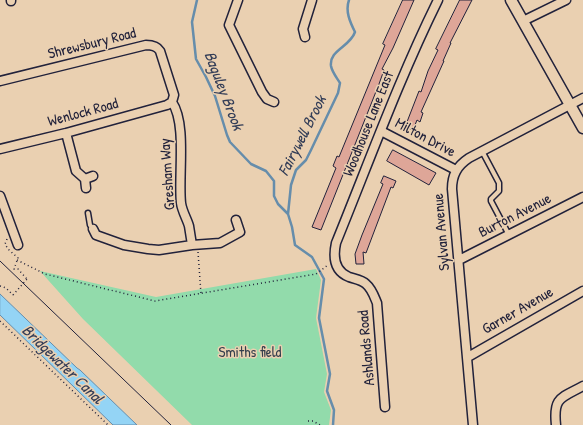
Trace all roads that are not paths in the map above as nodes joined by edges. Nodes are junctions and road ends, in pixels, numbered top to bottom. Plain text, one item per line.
1 (238, 0) edge
2 (312, 0) edge
3 (438, 0) edge
4 (511, 0) edge
5 (566, 0) edge
6 (523, 21) junction
7 (305, 37) dead end
8 (0, 81) edge
9 (583, 98) edge
10 (172, 102) junction
11 (274, 102) dead end
12 (570, 105) junction
13 (583, 128) edge
14 (381, 131) junction
15 (66, 133) junction
16 (0, 149) edge
17 (482, 151) junction
18 (456, 170) junction
19 (93, 176) dead end
20 (0, 196) edge
21 (583, 197) edge
22 (88, 213) dead end
23 (236, 220) dead end
24 (93, 235) joint
25 (509, 236) junction
26 (18, 245) dead end
27 (195, 245) junction
28 (335, 260) joint
29 (459, 260) junction
30 (583, 291) edge
31 (468, 357) junction
32 (583, 386) edge
33 (385, 407) dead end
34 (473, 425) edge
35 (556, 425) edge

1 - 11 street
2 - 7 street
3 - 14 street, Woodhouse Lane East
4 - 6 street
5 - 6 street
6 - 12 street
8 - 10 street, Shrewsbury Road
9 - 12 street
10 - 15 street, Wenlock Road
10 - 27 street, Gresham Way
12 - 13 street
12 - 17 street
14 - 18 street, Milton Drive
14 - 28 street, Woodhouse Lane East
15 - 16 street, Wenlock Road
15 - 19 street
17 - 18 street
17 - 25 lane
18 - 29 street, Sylvan Avenue
20 - 26 street
21 - 25 street, Burton Avenue
22 - 24 lane
23 - 27 street
24 - 27 street
25 - 29 street, Burton Avenue
28 - 33 street, Ashlands Road
29 - 31 street, Sylvan Avenue
30 - 31 street, Garner Avenue
31 - 34 street, Sylvan Avenue
32 - 35 street

